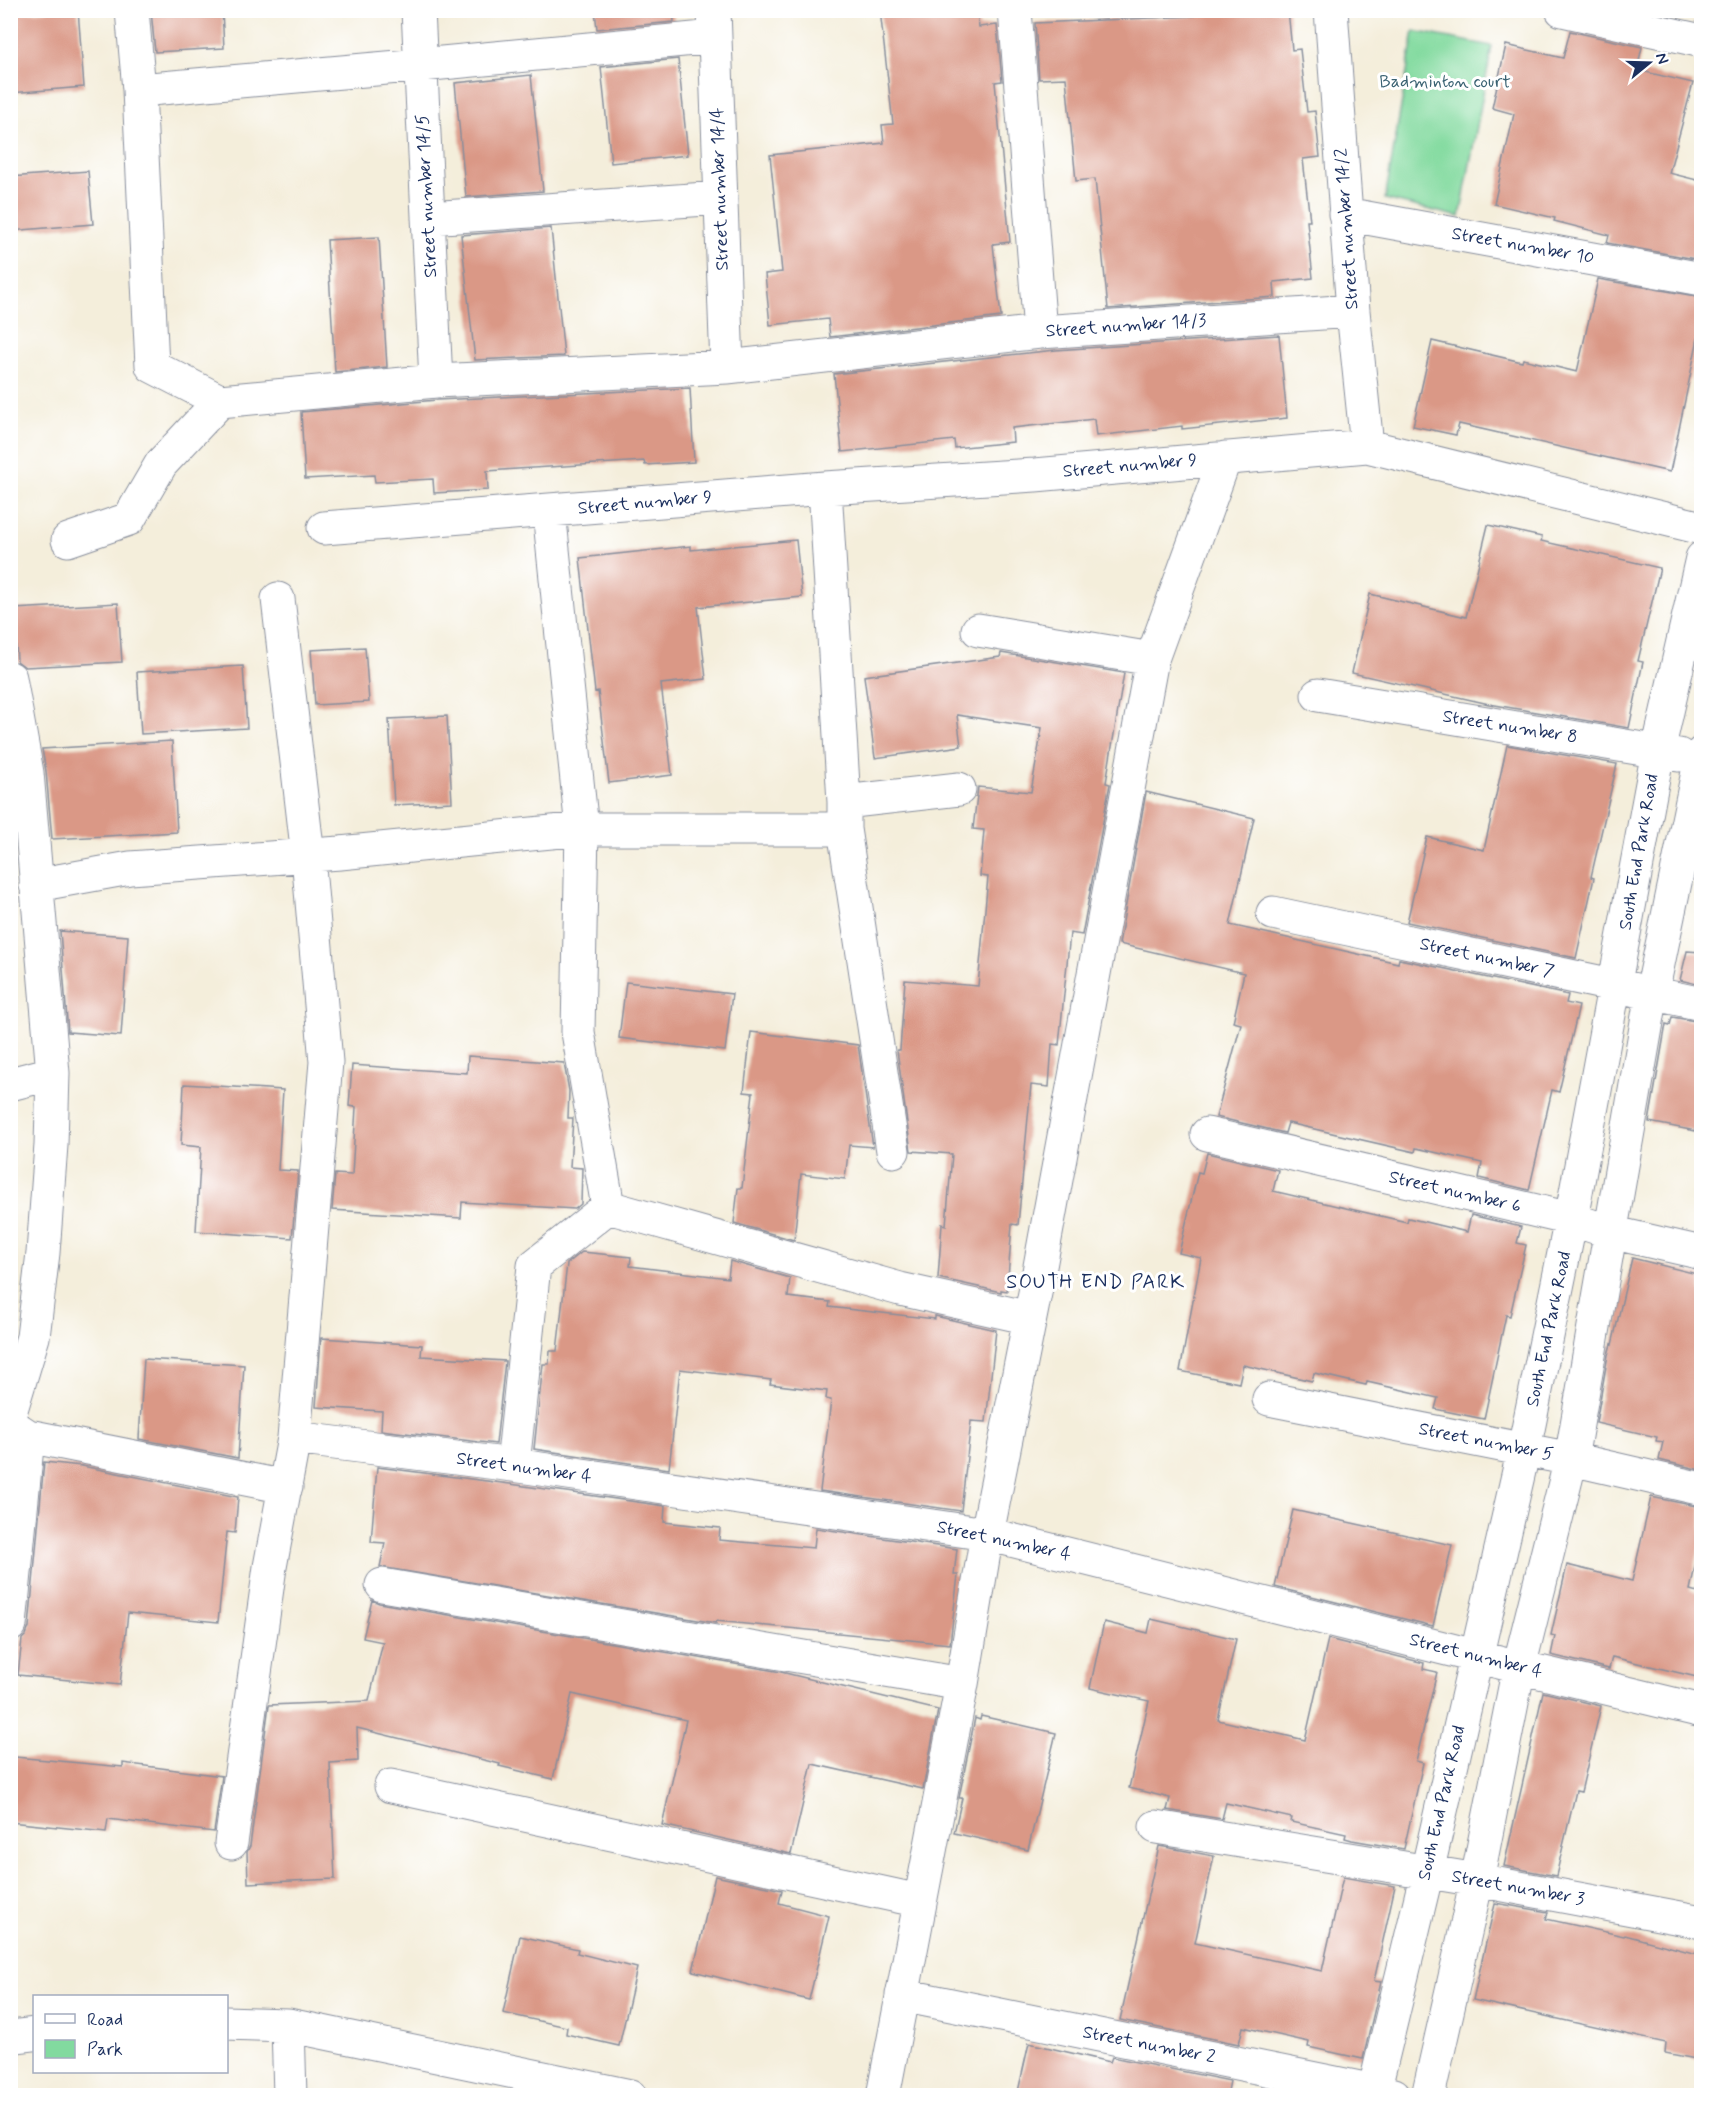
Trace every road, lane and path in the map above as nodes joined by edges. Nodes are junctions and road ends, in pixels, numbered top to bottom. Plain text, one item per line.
1 (132, 10) edge
2 (418, 10) edge
3 (1015, 10) edge
4 (1331, 10) edge
5 (1562, 10) edge
6 (714, 24) edge
7 (1701, 41) edge
8 (421, 65) junction
9 (139, 90) junction
10 (721, 198) junction
11 (1345, 214) junction
12 (428, 218) junction
13 (1701, 279) edge
14 (1353, 311) junction
15 (1040, 332) junction
16 (727, 367) junction
17 (436, 381) junction
18 (220, 401) junction
19 (1367, 446) junction
20 (1225, 458) junction
21 (825, 488) junction
22 (549, 511) junction
23 (324, 528) dead end
24 (1701, 528) edge
25 (68, 540) dead end
26 (1701, 558) edge
27 (278, 599) dead end
28 (978, 630) dead end
29 (1152, 659) junction
30 (10, 678) edge
31 (1318, 695) dead end
32 (1658, 751) junction
33 (1701, 757) edge
34 (19, 775) edge
35 (959, 789) dead end
36 (844, 815) junction
37 (582, 829) junction
38 (308, 856) junction
39 (36, 885) junction
40 (1273, 913) dead end
41 (1615, 985) junction
42 (1652, 993) junction
43 (1701, 1004) edge
44 (53, 1073) junction
45 (10, 1084) edge
46 (1207, 1134) dead end
47 (893, 1151) dead end
48 (608, 1207) junction
49 (1571, 1219) junction
50 (1610, 1232) junction
51 (1701, 1253) edge
52 (1030, 1318) junction
53 (1269, 1399) dead end
54 (16, 1424) edge
55 (294, 1438) junction
56 (1524, 1449) junction
57 (1571, 1459) junction
58 (513, 1465) junction
59 (286, 1487) junction
60 (1701, 1489) edge
61 (987, 1534) junction
62 (382, 1585) dead end
63 (10, 1625) edge
64 (1476, 1656) junction
65 (1519, 1668) junction
66 (962, 1684) junction
67 (1701, 1711) edge
68 (391, 1786) dead end
69 (1156, 1827) dead end
70 (231, 1843) dead end
71 (1427, 1872) junction
72 (1477, 1880) junction
73 (921, 1901) junction
74 (1701, 1922) edge
75 (903, 1995) junction
76 (228, 2024) edge
77 (288, 2025) junction
78 (33, 2034) edge
79 (10, 2037) edge
80 (1381, 2094) edge
81 (290, 2096) edge
82 (630, 2096) edge
83 (883, 2096) edge
84 (1428, 2096) edge

1 - 9 street
2 - 8 street, Street number 14/5
3 - 15 street, Street number 14/3
4 - 11 street, Street number 14/2
5 - 7 street
6 - 8 street
6 - 10 street, Street number 14/4
8 - 9 street
8 - 12 street, Street number 14/5
9 - 18 street
10 - 12 street
10 - 16 street, Street number 14/4
11 - 13 street, Street number 10
11 - 14 street, Street number 14/2
12 - 17 street, Street number 14/5
14 - 15 street, Street number 14/3
14 - 19 street, Street number 14/2
15 - 16 street
16 - 17 street
17 - 18 street
18 - 25 street
19 - 20 street, Street number 9
19 - 24 street, Street number 9
20 - 21 street, Street number 9
20 - 29 street
21 - 22 street, Street number 9
21 - 36 street
22 - 23 street, Street number 9
22 - 37 street
26 - 32 street, South End Park Road
27 - 38 street
28 - 29 street
29 - 52 street
30 - 34 street
31 - 32 street, Street number 8
32 - 33 street, Street number 8
32 - 41 street, South End Park Road
33 - 42 street
34 - 39 street
35 - 36 street
36 - 37 street
36 - 47 street
37 - 38 street
37 - 48 street
38 - 39 street
38 - 55 street
39 - 44 street
40 - 41 street, Street number 7
41 - 42 street, Street number 7
41 - 49 street, South End Park Road
42 - 43 street, Street number 7
42 - 50 street
44 - 45 street
44 - 54 street
46 - 49 street, Street number 6
48 - 52 street
48 - 58 street
49 - 50 street, Street number 6
49 - 56 street, South End Park Road
50 - 51 street, Street number 6
50 - 57 street
52 - 61 street
53 - 56 street, Street number 5
54 - 59 street
54 - 63 street
55 - 58 street, Street number 4
55 - 59 street
56 - 57 street, Street number 5
56 - 64 street, South End Park Road
57 - 60 street, Street number 5
57 - 65 street
58 - 61 street, Street number 4
59 - 70 street
61 - 64 street, Street number 4
61 - 66 street
62 - 66 street
64 - 65 street, Street number 4
64 - 71 street, South End Park Road
65 - 67 street, Street number 4
65 - 72 street
66 - 73 street
68 - 73 street
69 - 71 street, Street number 3
71 - 72 street, Street number 3
71 - 80 street, South End Park Road
72 - 74 street, Street number 3
72 - 84 street
73 - 75 street
75 - 80 street, Street number 2
75 - 83 street
76 - 77 street
77 - 81 street
77 - 82 street
78 - 79 street

